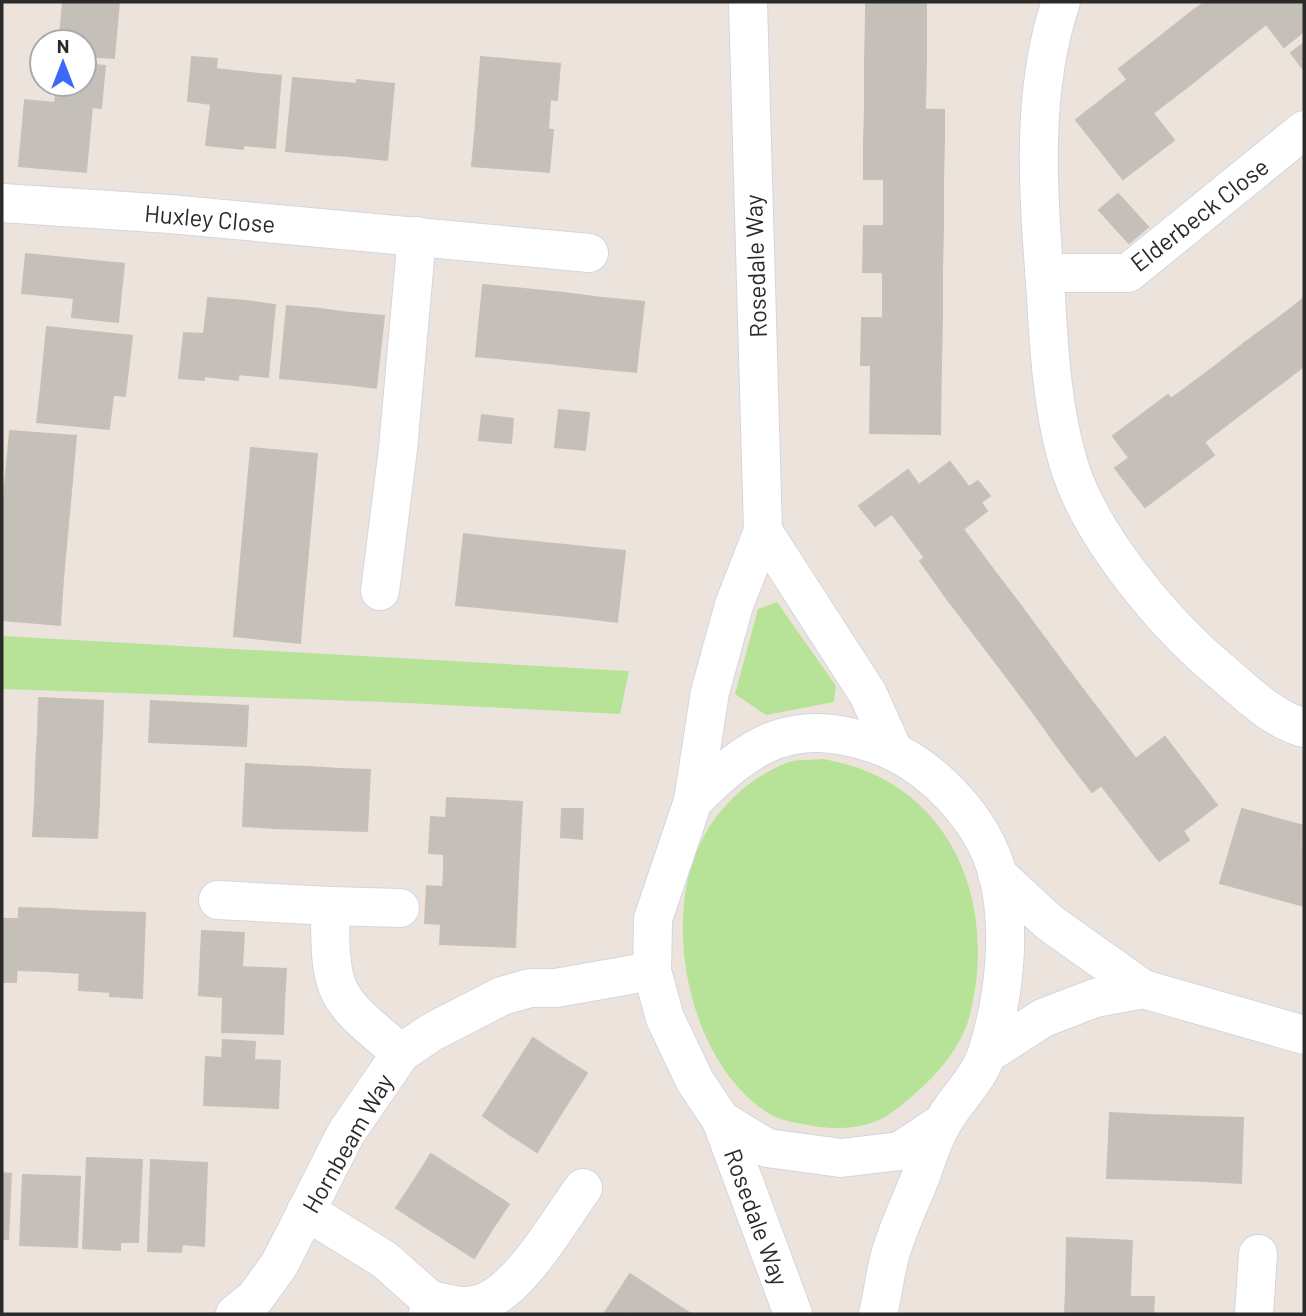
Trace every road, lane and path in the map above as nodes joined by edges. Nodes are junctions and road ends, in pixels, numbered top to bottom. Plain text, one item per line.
1 (748, 2) edge
2 (1061, 2) edge
3 (1304, 130) edge
4 (2, 203) edge
5 (417, 236) junction
6 (589, 253) dead end
7 (1044, 273) junction
8 (763, 531) junction
9 (380, 591) dead end
10 (1304, 728) edge
11 (893, 750) junction
12 (693, 801) junction
13 (998, 874) junction
14 (218, 900) dead end
15 (330, 906) junction
16 (400, 908) dead end
17 (652, 971) junction
18 (1143, 989) junction
19 (1304, 1035) edge
20 (401, 1054) junction
21 (986, 1054) junction
22 (722, 1120) junction
23 (942, 1123) junction
24 (583, 1188) dead end
25 (306, 1211) junction
26 (1258, 1254) dead end
27 (429, 1307) edge
28 (234, 1314) edge
29 (793, 1314) edge
30 (878, 1314) edge
31 (1254, 1314) edge

1 - 8 street, Rosedale Way
2 - 7 street
3 - 7 street, Elderbeck Close
4 - 5 street, Huxley Close
5 - 6 street, Huxley Close
5 - 9 street
7 - 10 street
8 - 11 street
8 - 12 street, Rosedale Way
11 - 12 street, Rosedale Way
11 - 13 street, Rosedale Way
12 - 17 street, Rosedale Way
13 - 18 street, Rosedale Way
13 - 21 street, Rosedale Way
14 - 15 street
15 - 16 street
15 - 20 street
17 - 20 street, Hornbeam Way
17 - 22 street, Rosedale Way
18 - 19 street, Rosedale Way
18 - 21 street, Rosedale Way
20 - 25 street, Hornbeam Way
21 - 23 street, Rosedale Way
22 - 23 street, Rosedale Way
22 - 29 street, Rosedale Way
23 - 30 street, Rosedale Way
24 - 27 street
25 - 27 street
25 - 28 street, Hornbeam Way
26 - 31 street

